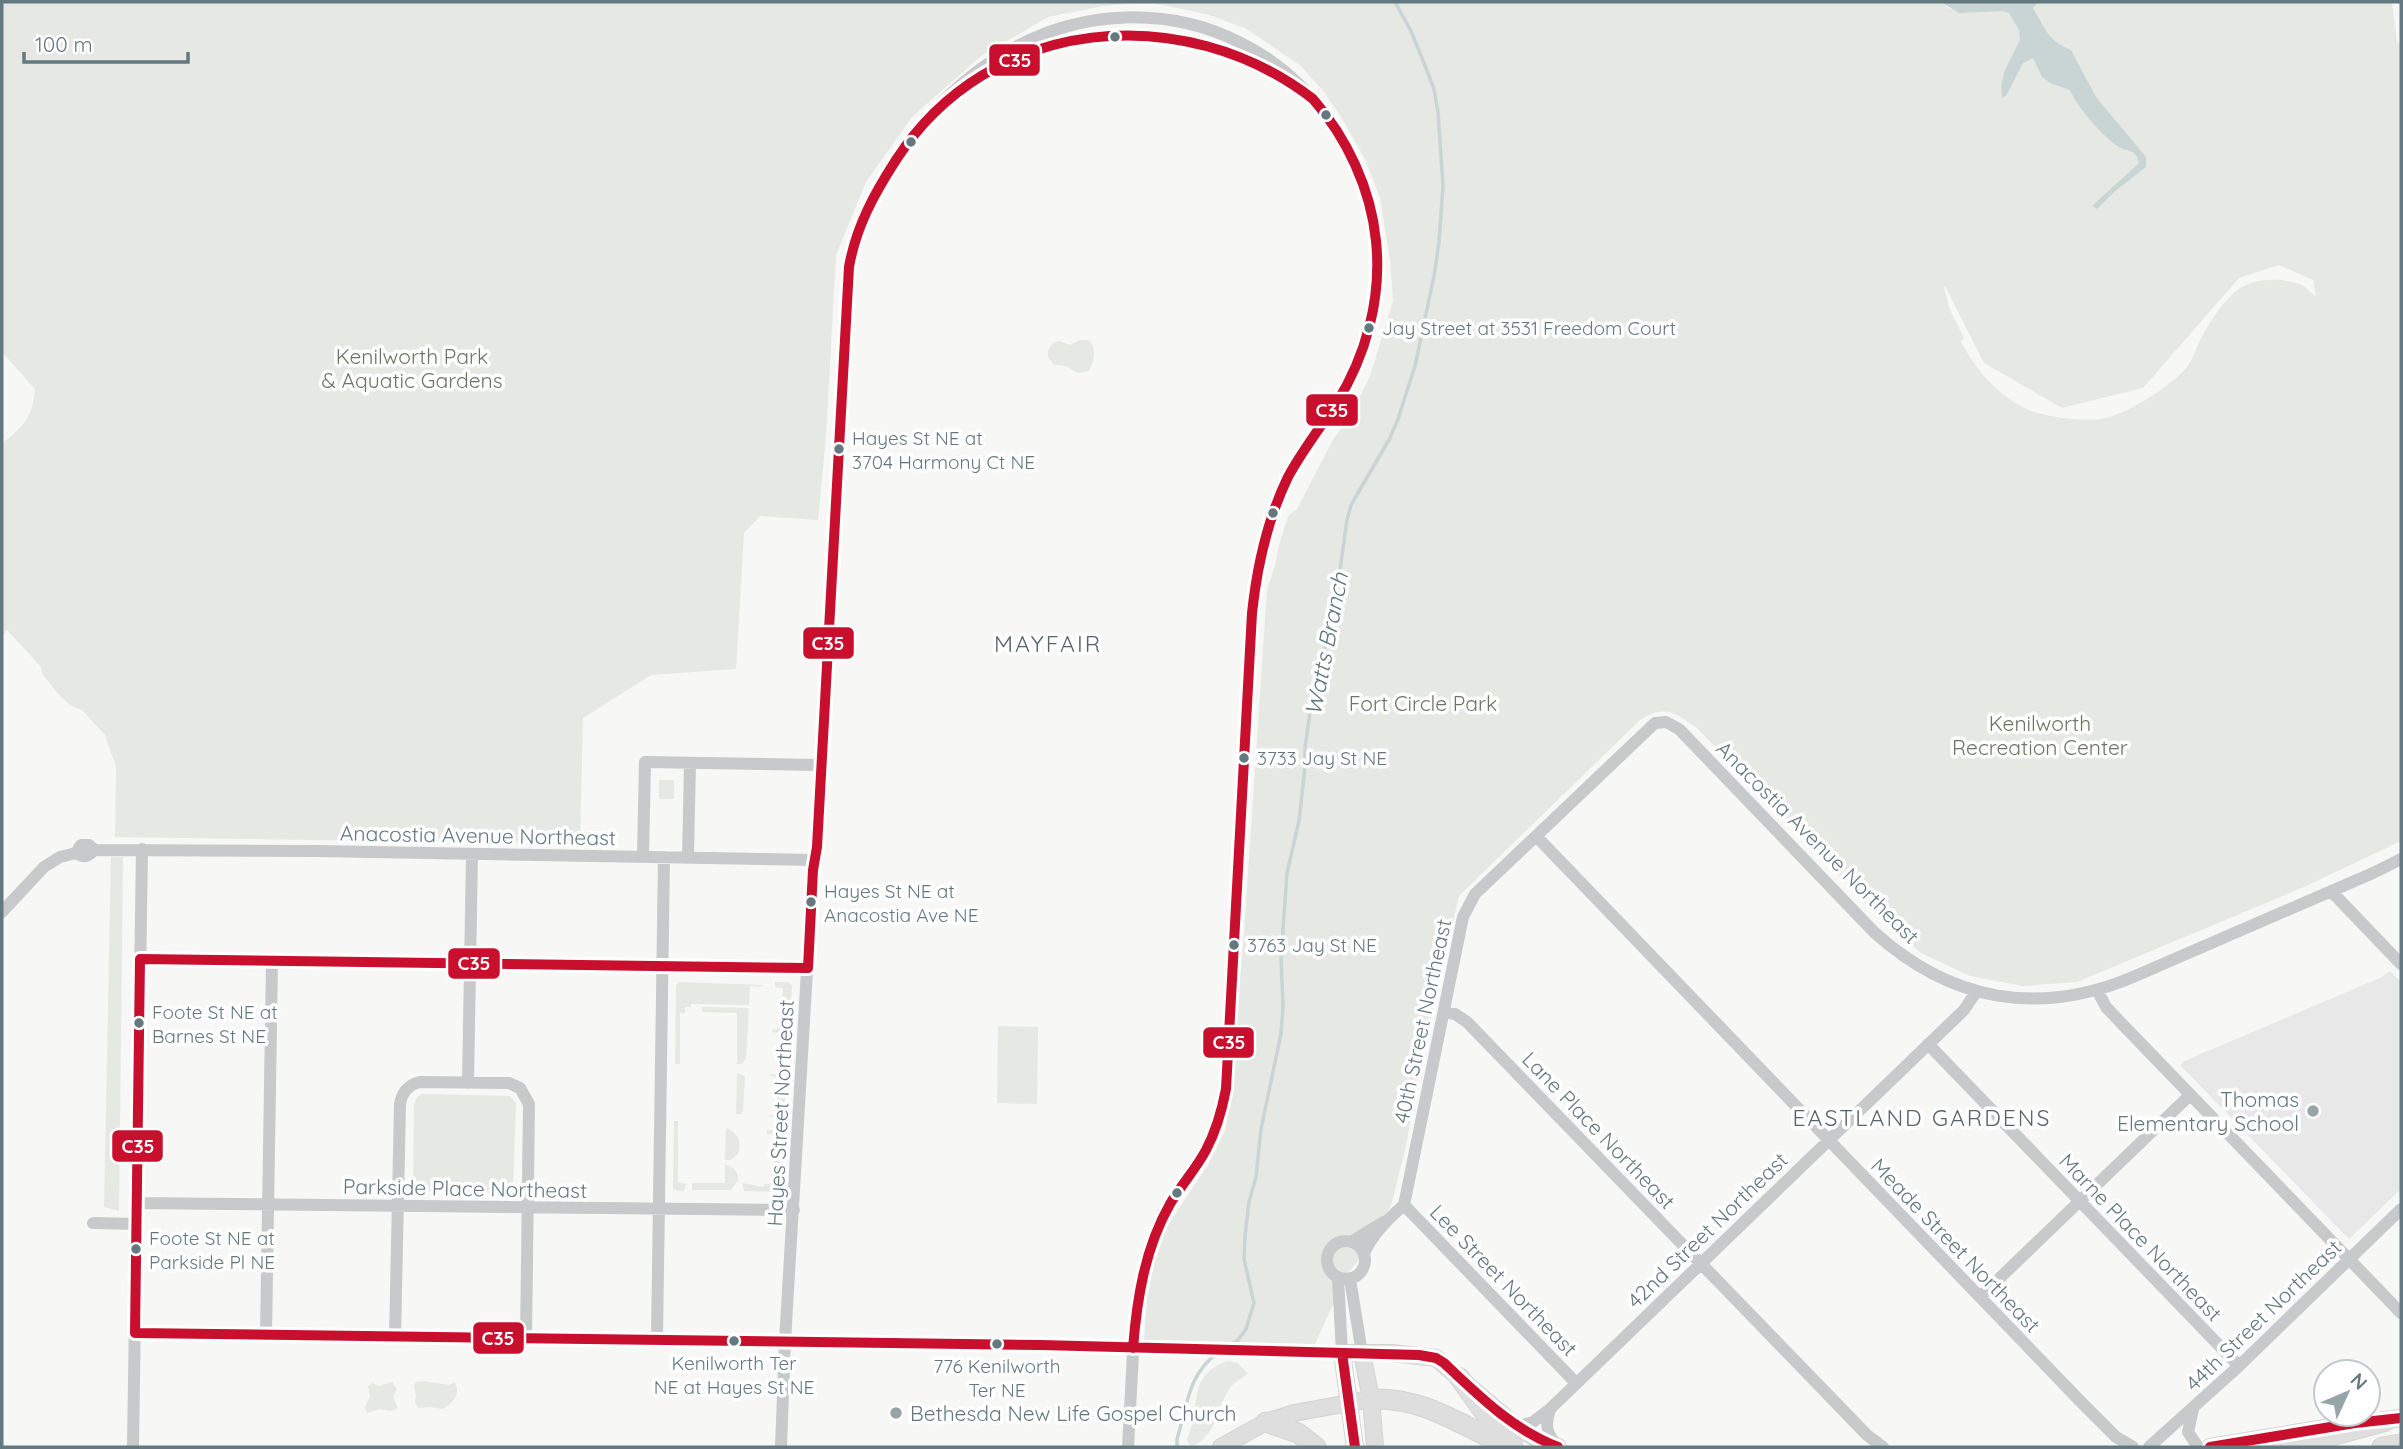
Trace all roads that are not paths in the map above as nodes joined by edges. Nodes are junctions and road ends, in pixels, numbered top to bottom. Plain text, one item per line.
1 (1646, 729) joint
2 (690, 763) junction
3 (820, 765) junction
4 (1536, 836) junction
5 (142, 849) junction
6 (472, 854) junction
7 (643, 857) junction
8 (664, 857) junction
9 (688, 857) junction
10 (2401, 859) edge
11 (814, 860) junction
12 (2331, 891) junction
13 (2, 912) edge
14 (140, 960) junction
15 (272, 961) junction
16 (471, 964) junction
17 (2401, 964) edge
18 (662, 967) junction
19 (807, 968) junction
20 (2097, 990) junction
21 (1976, 992) junction
22 (1444, 1012) junction
23 (1928, 1044) junction
24 (468, 1083) junction
25 (2190, 1095) junction
26 (1828, 1140) junction
27 (2080, 1201) junction
28 (137, 1203) junction
29 (268, 1205) junction
30 (1404, 1205) junction
31 (398, 1207) junction
32 (528, 1208) junction
33 (659, 1209) junction
34 (2401, 1209) edge
35 (794, 1210) junction
36 (1388, 1220) junction
37 (93, 1223) dead end
38 (137, 1224) junction
39 (1351, 1242) junction
40 (1364, 1254) junction
41 (2349, 1259) junction
42 (1701, 1263) junction
43 (1344, 1278) junction
44 (1980, 1297) junction
45 (2401, 1313) edge
46 (135, 1333) junction
47 (266, 1335) junction
48 (395, 1338) junction
49 (526, 1339) junction
50 (657, 1339) junction
51 (785, 1341) junction
52 (1133, 1348) junction
53 (1342, 1353) junction
54 (1362, 1353) junction
55 (2239, 1366) junction
56 (1459, 1377) junction
57 (1576, 1383) junction
58 (1371, 1399) junction
59 (1350, 1403) junction
60 (1550, 1409) junction
61 (2193, 1409) junction
62 (2394, 1420) edge
63 (1266, 1422) junction
64 (1517, 1427) junction
65 (1867, 1441) edge
66 (2117, 1442) edge
67 (2401, 1444) edge
68 (133, 1447) edge
69 (781, 1447) edge
70 (1128, 1447) edge
71 (1221, 1447) edge
72 (1316, 1447) edge
73 (1355, 1447) edge
74 (1375, 1447) edge
75 (1511, 1447) edge
76 (1558, 1447) edge
77 (1882, 1447) edge
78 (2133, 1447) edge
79 (2149, 1447) edge
80 (2199, 1447) edge
81 (2210, 1447) edge
82 (2290, 1447) edge
83 (2382, 1447) edge

1 - 4 street, 40th Street Northeast
1 - 21 street, Anacostia Avenue Northeast
2 - 3 street
2 - 7 street
2 - 9 street
3 - 11 street, Hayes Street Northeast
3 - 52 street, Hayes Street Northeast
4 - 22 street, 40th Street Northeast
4 - 26 street, Meade Street Northeast
5 - 6 street, Anacostia Avenue Northeast
5 - 13 street, Anacostia Avenue Northeast
5 - 14 street
6 - 7 street, Anacostia Avenue Northeast
6 - 16 street
7 - 8 street, Anacostia Avenue Northeast
8 - 9 street, Anacostia Avenue Northeast
8 - 18 street
9 - 11 street, Anacostia Avenue Northeast
10 - 12 street, Anacostia Avenue Northeast
11 - 19 street, Hayes Street Northeast
12 - 17 street
12 - 20 street, Anacostia Avenue Northeast
14 - 15 street
14 - 28 street
15 - 16 street
15 - 29 street
16 - 18 street
16 - 24 street
18 - 19 street
18 - 33 street
19 - 35 street, Hayes Street Northeast
20 - 21 street, Anacostia Avenue Northeast
20 - 25 street
21 - 23 street, 42nd Street Northeast
22 - 30 street, 40th Street Northeast
22 - 42 street, Lane Place Northeast
23 - 26 street, 42nd Street Northeast
23 - 27 street, Marne Place Northeast
24 - 31 street
24 - 32 street
25 - 27 street
25 - 41 street
26 - 42 street, 42nd Street Northeast
26 - 44 street, Meade Street Northeast
27 - 44 street
27 - 55 street, Marne Place Northeast
28 - 29 street, Parkside Place Northeast
28 - 38 street
29 - 31 street, Parkside Place Northeast
29 - 47 street
30 - 36 street
30 - 57 street, Lee Street Northeast
31 - 32 street, Parkside Place Northeast
31 - 48 street
32 - 33 street, Parkside Place Northeast
32 - 49 street
33 - 35 street, Parkside Place Northeast
33 - 50 street
34 - 41 street, 44th Street Northeast
35 - 51 street, Hayes Street Northeast
36 - 39 street
36 - 40 street
37 - 38 street
38 - 46 street
39 - 40 street
39 - 43 street
40 - 43 street
41 - 45 street
41 - 55 street, 44th Street Northeast
42 - 57 street, 42nd Street Northeast
42 - 65 street, Lane Place Northeast
43 - 53 street
43 - 54 street
44 - 66 street, Meade Street Northeast
46 - 47 street
46 - 68 street
47 - 48 street
48 - 49 street
49 - 50 street
50 - 51 street
51 - 52 street
51 - 69 street, Hayes Street Northeast
52 - 53 street
52 - 70 street, Hayes Street Northeast
53 - 54 main road
53 - 59 main road
54 - 56 main road
54 - 58 main road
55 - 61 street, 44th Street Northeast
56 - 64 main road
56 - 75 highway
57 - 60 street, 42nd Street Northeast
58 - 59 main road
58 - 74 main road
58 - 75 highway
59 - 63 main road
59 - 73 main road
60 - 64 street, 42nd Street Northeast
60 - 76 street
61 - 79 street, 44th Street Northeast
61 - 80 street
62 - 81 main road
62 - 82 highway
63 - 71 main road
63 - 72 highway
64 - 76 main road
65 - 77 street, Lane Place Northeast
66 - 78 street, Meade Street Northeast
67 - 83 highway

